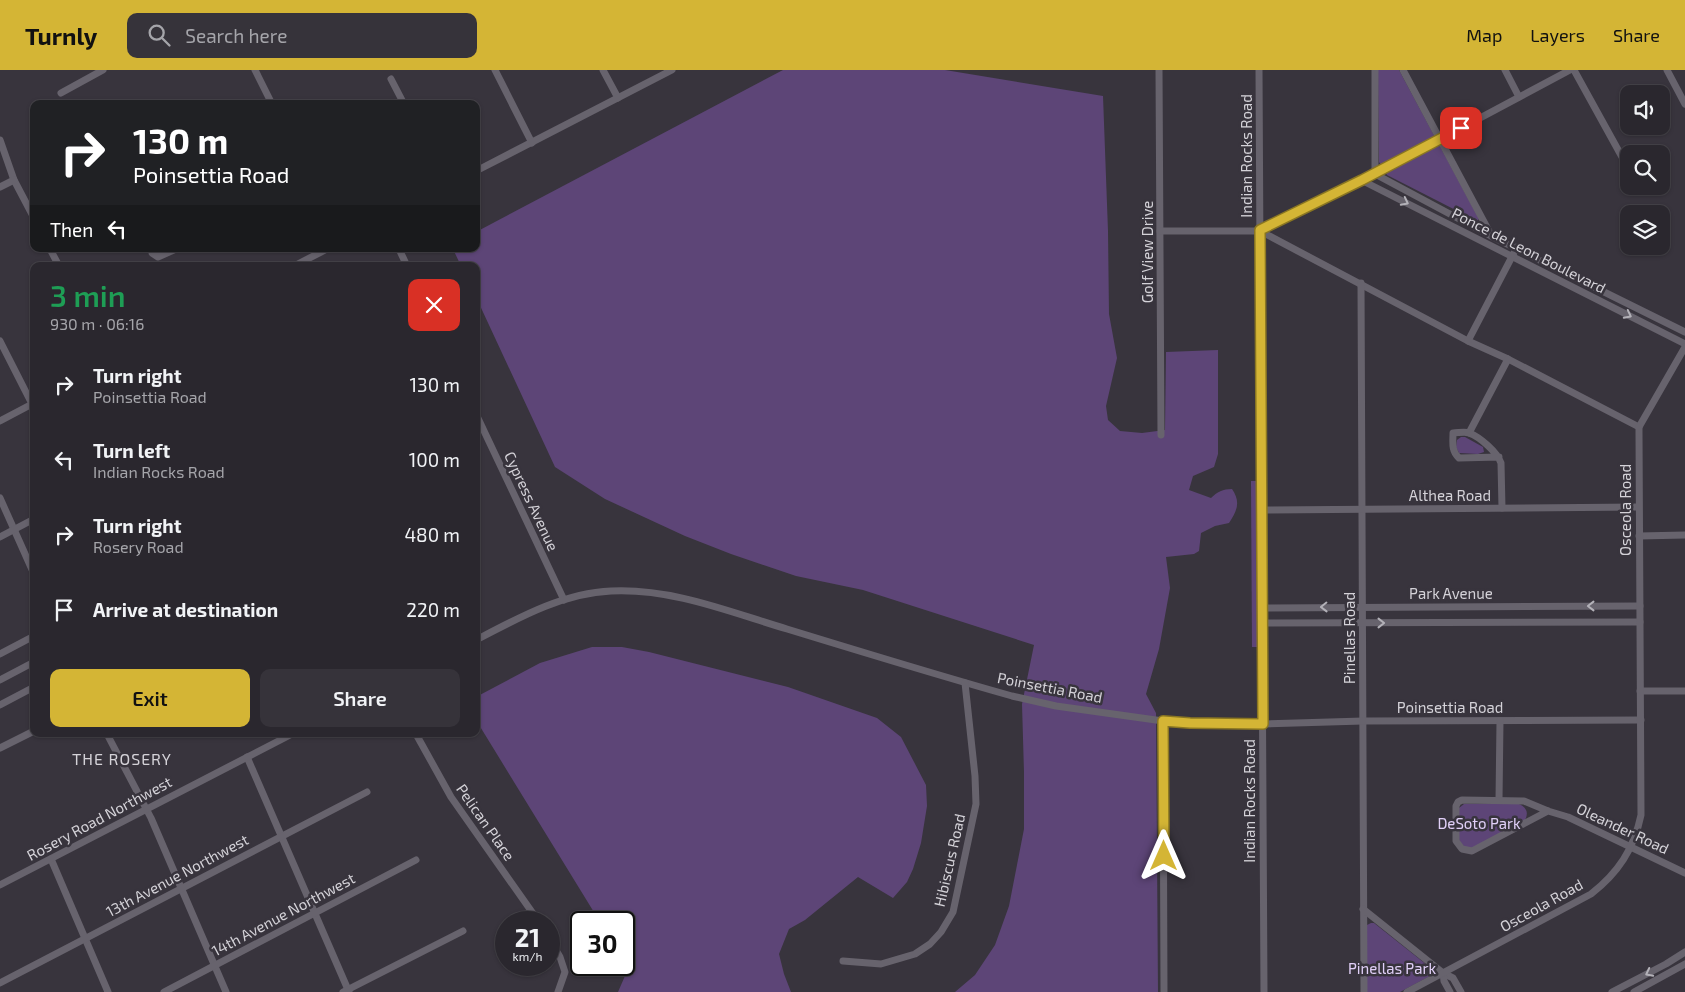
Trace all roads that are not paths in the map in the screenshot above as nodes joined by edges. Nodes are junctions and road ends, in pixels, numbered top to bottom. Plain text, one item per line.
1 (103, 70) edge
2 (256, 70) edge
3 (495, 70) edge
4 (603, 70) edge
5 (672, 70) edge
6 (1159, 70) edge
7 (1259, 70) edge
8 (1375, 70) edge
9 (1403, 70) edge
10 (1505, 70) edge
11 (1572, 70) edge
12 (1667, 70) edge
13 (391, 79) dead end
14 (61, 93) dead end
15 (1519, 97) junction
16 (618, 98) junction
17 (270, 100) edge
18 (402, 100) edge
19 (1685, 104) edge
20 (1440, 139) junction
21 (0, 140) edge
22 (532, 143) junction
23 (1620, 154) edge
24 (480, 169) edge
25 (1375, 174) junction
26 (14, 180) junction
27 (1362, 180) junction
28 (0, 187) edge
29 (30, 210) edge
30 (1260, 230) junction
31 (1160, 231) junction
32 (1491, 236) junction
33 (1517, 247) junction
34 (152, 252) edge
35 (169, 252) edge
36 (322, 252) edge
37 (1512, 257) junction
38 (302, 262) edge
39 (1360, 283) junction
40 (1685, 332) edge
41 (1468, 340) junction
42 (0, 341) edge
43 (1685, 345) edge
44 (1508, 359) junction
45 (30, 397) edge
46 (30, 405) edge
47 (0, 421) edge
48 (480, 422) edge
49 (1639, 427) junction
50 (1469, 433) junction
51 (1161, 435) dead end
52 (1498, 457) junction
53 (0, 498) edge
54 (1638, 507) junction
55 (1502, 508) junction
56 (1361, 509) junction
57 (1262, 510) junction
58 (30, 521) edge
59 (14, 530) junction
60 (1685, 535) edge
61 (1639, 536) junction
62 (0, 537) edge
63 (30, 565) edge
64 (564, 600) junction
65 (1362, 606) junction
66 (1640, 606) junction
67 (1262, 608) junction
68 (1640, 622) junction
69 (1262, 623) junction
70 (1362, 623) junction
71 (30, 638) edge
72 (480, 638) edge
73 (0, 654) edge
74 (30, 664) edge
75 (0, 680) edge
76 (965, 683) junction
77 (30, 689) edge
78 (1640, 691) junction
79 (1685, 691) edge
80 (0, 706) edge
81 (1641, 720) junction
82 (1163, 721) junction
83 (1363, 721) junction
84 (1500, 721) junction
85 (1263, 724) junction
86 (30, 733) edge
87 (109, 737) edge
88 (286, 737) edge
89 (418, 737) edge
90 (0, 748) edge
91 (248, 756) junction
92 (367, 792) dead end
93 (1499, 800) junction
94 (147, 809) junction
95 (1548, 811) junction
96 (282, 836) junction
97 (1631, 848) junction
98 (51, 859) junction
99 (416, 860) dead end
100 (1685, 873) edge
101 (0, 885) edge
102 (181, 888) junction
103 (1363, 909) junction
104 (531, 911) edge
105 (315, 912) junction
106 (463, 931) dead end
107 (85, 940) junction
108 (1685, 952) edge
109 (560, 957) edge
110 (843, 961) dead end
111 (1685, 964) edge
112 (214, 966) junction
113 (1443, 973) junction
114 (0, 982) edge
115 (346, 991) edge
116 (108, 992) edge
117 (164, 992) edge
118 (226, 992) edge
119 (558, 992) edge
120 (1164, 992) edge
121 (1264, 992) edge
122 (1364, 992) edge
123 (1407, 992) edge
124 (1450, 992) edge
125 (1461, 992) edge
126 (1612, 992) edge
127 (1634, 992) edge

1 - 14 street
2 - 17 street
3 - 22 street
4 - 16 street
5 - 16 street
6 - 31 street, Golf View Drive
7 - 30 street, Indian Rocks Road
8 - 25 street
9 - 20 street
10 - 15 street
11 - 15 street
11 - 23 street
12 - 19 street
13 - 18 street
15 - 20 street
16 - 22 street
20 - 25 street
20 - 32 street
21 - 26 street
22 - 24 street
25 - 27 street
25 - 32 street, Ponce de Leon Boulevard
26 - 28 street
26 - 29 street
27 - 30 street
27 -> 37 street, Ponce de Leon Boulevard
30 - 31 street
30 - 39 street
30 - 57 street, Indian Rocks Road
31 - 51 street, Golf View Drive
32 - 33 street, Ponce de Leon Boulevard
33 - 37 street
33 - 40 street, Ponce de Leon Boulevard
34 - 35 street
36 - 38 street
37 - 41 street
37 -> 43 street, Ponce de Leon Boulevard
39 - 41 street
39 - 56 street, Pinellas Road
41 - 44 street
42 - 45 street
43 - 49 street
44 - 49 street
44 - 50 street
46 - 47 street
48 - 64 street, Cypress Avenue
49 - 54 street, Osceola Road
50 - 52 street
50 - 52 street
52 - 55 street
53 - 59 street
54 - 55 street, Althea Road
54 - 61 street, Osceola Road
55 - 56 street, Althea Road
56 - 57 street, Althea Road
56 - 65 street, Pinellas Road
57 - 67 street, Indian Rocks Road
58 - 59 street
59 - 62 street
59 - 63 street
60 - 61 street
61 - 66 street, Osceola Road
64 - 72 street, Poinsettia Road
64 - 76 street, Poinsettia Road
66 -> 65 street, Park Avenue
65 -> 67 street, Park Avenue
65 - 70 street, Pinellas Road
66 - 68 street, Osceola Road
67 - 69 street, Indian Rocks Road
70 -> 68 street, Park Avenue
68 - 78 street, Osceola Road
69 - 70 street, Park Avenue
69 - 85 street, Indian Rocks Road
70 - 83 street, Pinellas Road
71 - 73 street
74 - 75 street
76 - 82 street, Poinsettia Road
76 - 110 street, Hibiscus Road
77 - 80 street
78 - 79 street
78 - 81 street, Osceola Road
81 - 84 street, Poinsettia Road
81 - 97 street, Osceola Road
82 - 85 street, Poinsettia Road
82 - 120 street
83 - 84 street, Poinsettia Road
83 - 85 street, Poinsettia Road
83 - 103 street, Pinellas Road
84 - 93 street
85 - 121 street, Indian Rocks Road
86 - 90 street
87 - 94 street
88 - 91 street, Rosery Road Northwest
89 - 104 street, Pelican Place
91 - 94 street, Rosery Road Northwest
91 - 96 street
92 - 96 street, 13th Avenue Northwest
93 - 95 street, Oleander Road
93 - 95 street, Oleander Road
94 - 98 street, Rosery Road Northwest
94 - 102 street
95 - 97 street, Oleander Road
96 - 102 street, 13th Avenue Northwest
96 - 105 street
97 - 100 street, Oleander Road
97 - 113 street, Osceola Road
98 - 101 street, Rosery Road Northwest
98 - 107 street
99 - 105 street, 14th Avenue Northwest
102 - 107 street, 13th Avenue Northwest
102 - 112 street
103 - 113 street
103 - 122 street, Pinellas Road
105 - 112 street, 14th Avenue Northwest
105 - 115 street
106 - 115 street
107 - 114 street, 13th Avenue Northwest
107 - 116 street
108 -> 126 street
109 - 119 street
111 - 127 street
112 - 117 street, 14th Avenue Northwest
112 - 118 street
113 - 123 street, Osceola Road
113 - 124 street
113 - 125 street

